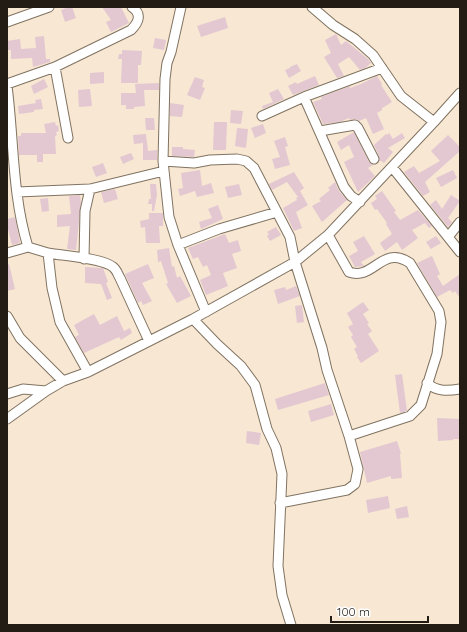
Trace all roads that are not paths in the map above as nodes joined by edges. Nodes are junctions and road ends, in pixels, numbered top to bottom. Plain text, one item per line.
1 (48, 7) edge
2 (132, 7) edge
3 (181, 7) edge
4 (312, 7) edge
5 (7, 22) edge
6 (55, 67) junction
7 (382, 68) junction
8 (7, 85) edge
9 (460, 92) edge
10 (304, 97) junction
11 (8, 100) edge
12 (262, 116) dead end
13 (434, 122) junction
14 (320, 131) junction
15 (68, 138) dead end
16 (374, 159) dead end
17 (164, 166) junction
18 (392, 167) junction
19 (11, 179) edge
20 (90, 190) junction
21 (17, 192) junction
22 (360, 202) junction
23 (277, 212) junction
24 (460, 222) edge
25 (328, 235) junction
26 (448, 237) junction
27 (178, 245) junction
28 (28, 247) junction
29 (460, 252) edge
30 (7, 253) edge
31 (48, 253) junction
32 (84, 259) junction
33 (295, 262) junction
34 (206, 312) junction
35 (7, 316) edge
36 (193, 319) junction
37 (149, 341) junction
38 (88, 372) junction
39 (63, 381) junction
40 (427, 383) junction
41 (460, 389) edge
42 (46, 391) junction
43 (7, 394) edge
44 (7, 419) edge
45 (349, 436) junction
46 (280, 503) junction
47 (291, 625) edge

1 - 5 street
2 - 6 street
3 - 17 street
4 - 7 street
6 - 8 street
6 - 15 street
7 - 10 street
7 - 13 street
8 - 11 street
9 - 13 street
10 - 12 street
10 - 14 street
11 - 19 street
13 - 18 street
14 - 16 street
14 - 22 street
17 - 20 street
17 - 23 street
17 - 27 street
18 - 22 street
18 - 26 street
19 - 21 street
20 - 21 street
20 - 32 street
21 - 28 street
22 - 25 street
23 - 27 street
23 - 33 street
24 - 26 street
25 - 33 street
25 - 40 street
26 - 29 street
27 - 34 street
28 - 30 street
28 - 31 street
31 - 32 street
31 - 38 street
32 - 37 street
33 - 34 street
33 - 45 street
34 - 36 street
35 - 39 street
36 - 37 street
36 - 46 street
37 - 38 street
38 - 39 street
39 - 42 street
40 - 41 street
40 - 45 street
42 - 43 street
42 - 44 street
45 - 46 street
46 - 47 street

